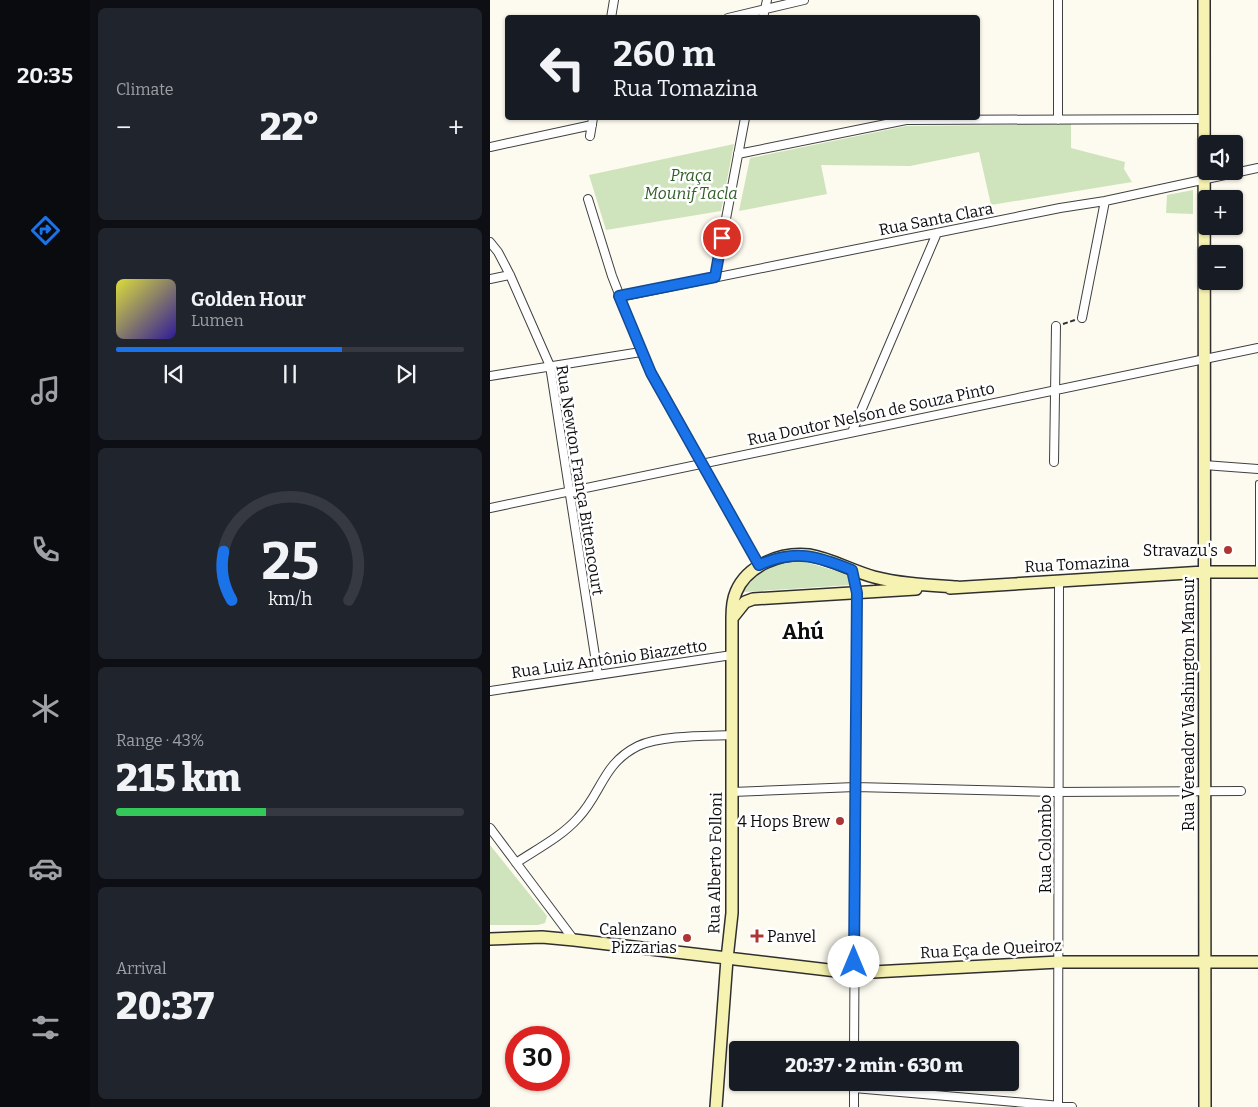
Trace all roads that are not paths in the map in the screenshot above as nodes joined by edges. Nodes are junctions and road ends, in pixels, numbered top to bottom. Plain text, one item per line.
1 (614, 0) edge
2 (804, 0) edge
3 (1058, 0) edge
4 (1204, 0) edge
5 (766, 4) edge
6 (612, 15) edge
7 (736, 15) edge
8 (1204, 119) junction
9 (745, 120) edge
10 (1058, 120) junction
11 (593, 121) edge
12 (1204, 135) edge
13 (590, 136) dead end
14 (490, 147) edge
15 (738, 154) junction
16 (1258, 168) edge
17 (1243, 171) edge
18 (1204, 180) joint
19 (588, 199) dead end
20 (1105, 201) junction
21 (936, 232) junction
22 (490, 242) edge
23 (510, 275) junction
24 (715, 277) junction
25 (490, 280) edge
26 (619, 296) junction
27 (1082, 318) road end
28 (1056, 326) road end
29 (1258, 348) edge
30 (641, 352) junction
31 (1204, 359) junction
32 (550, 366) junction
33 (490, 376) edge
34 (1055, 390) junction
35 (852, 432) junction
36 (1054, 462) dead end
37 (703, 463) junction
38 (1204, 465) junction
39 (1258, 469) edge
40 (1258, 483) edge
41 (569, 491) junction
42 (490, 508) edge
43 (759, 565) junction
44 (852, 570) junction
45 (1204, 572) junction
46 (1258, 572) edge
47 (1059, 581) junction
48 (957, 587) junction
49 (857, 593) junction
50 (732, 618) junction
51 (732, 655) junction
52 (598, 675) junction
53 (490, 691) edge
54 (732, 734) junction
55 (855, 787) junction
56 (1205, 791) junction
57 (1241, 791) dead end
58 (732, 792) junction
59 (1059, 792) junction
60 (490, 828) edge
61 (516, 863) junction
62 (490, 939) edge
63 (574, 940) junction
64 (727, 959) junction
65 (1059, 962) junction
66 (1258, 962) edge
67 (1205, 963) junction
68 (854, 973) junction
69 (854, 1041) edge
70 (854, 1091) edge
71 (903, 1091) edge
72 (716, 1107) edge
73 (854, 1107) edge
74 (1058, 1107) edge
75 (1072, 1107) edge
76 (1205, 1107) edge

1 - 6 street
2 - 5 street
3 - 10 street
4 - 8 main road, Rua Vereador Washington Mansur
5 - 7 street
8 - 10 street
8 - 12 main road, Rua Vereador Washington Mansur
9 - 15 street
10 - 15 street
11 - 13 street
11 - 14 street
15 - 24 street
16 - 17 street, Rua Santa Clara
18 - 20 street, Rua Santa Clara
18 - 31 main road, Rua Vereador Washington Mansur
19 - 26 street
20 - 21 street, Rua Santa Clara
20 - 27 street
21 - 24 street, Rua Santa Clara
21 - 35 street
22 - 23 street, Rua Newton França Bittencourt
23 - 25 street
23 - 32 street, Rua Newton França Bittencourt
24 - 26 street, Rua Santa Clara
26 - 30 street
28 - 34 street
29 - 31 street, Rua Doutor Nelson de Souza Pinto
30 - 32 street
30 - 37 street
31 - 34 street, Rua Doutor Nelson de Souza Pinto
31 - 38 main road, Rua Vereador Washington Mansur
32 - 33 street
32 - 41 street, Rua Newton França Bittencourt
34 - 35 street, Rua Doutor Nelson de Souza Pinto
34 - 36 street
35 - 37 street, Rua Doutor Nelson de Souza Pinto
37 - 41 street, Rua Doutor Nelson de Souza Pinto
37 - 43 street
38 - 39 street
38 - 45 main road, Rua Vereador Washington Mansur
40 - 46 lane
41 - 42 street, Rua Doutor Nelson de Souza Pinto
41 - 52 street, Rua Newton França Bittencourt
43 - 44 main road, Rua Tomazina
43 - 50 main road, Rua Tomazina
44 - 48 main road, Rua Tomazina
44 - 49 main road
45 - 46 main road, Rua Tomazina
45 - 47 main road, Rua Tomazina
45 - 56 main road, Rua Vereador Washington Mansur
47 - 48 main road, Rua Tomazina
47 - 59 street, Rua Colombo
48 - 49 main road, Rua Tomazina
49 - 50 main road, Rua Tomazina
49 - 55 street
50 - 51 main road, Rua Alberto Folloni
51 - 52 street, Rua Luiz Antônio Biazzetto
51 - 54 main road, Rua Alberto Folloni
52 - 53 street, Rua Luiz Antônio Biazzetto
54 - 58 main road, Rua Alberto Folloni
54 - 61 street
55 - 58 street
55 - 59 street
55 - 68 street
56 - 57 street
56 - 59 street
56 - 67 main road, Rua Vereador Washington Mansur
58 - 64 main road, Rua Alberto Folloni
59 - 65 street, Rua Colombo
60 - 61 street
61 - 63 street
62 - 63 main road, Rua Eça de Queiroz
63 - 64 main road, Rua Eça de Queiroz
64 - 68 main road, Rua Eça de Queiroz
64 - 72 main road, Rua Alberto Folloni
65 - 67 main road, Rua Eça de Queiroz
65 - 68 main road, Rua Eça de Queiroz
65 - 74 street, Rua Colombo
66 - 67 main road, Rua Eça de Queiroz
67 - 76 main road, Rua Vereador Washington Mansur
68 - 69 street
70 - 73 street
71 - 74 street
74 - 75 street

